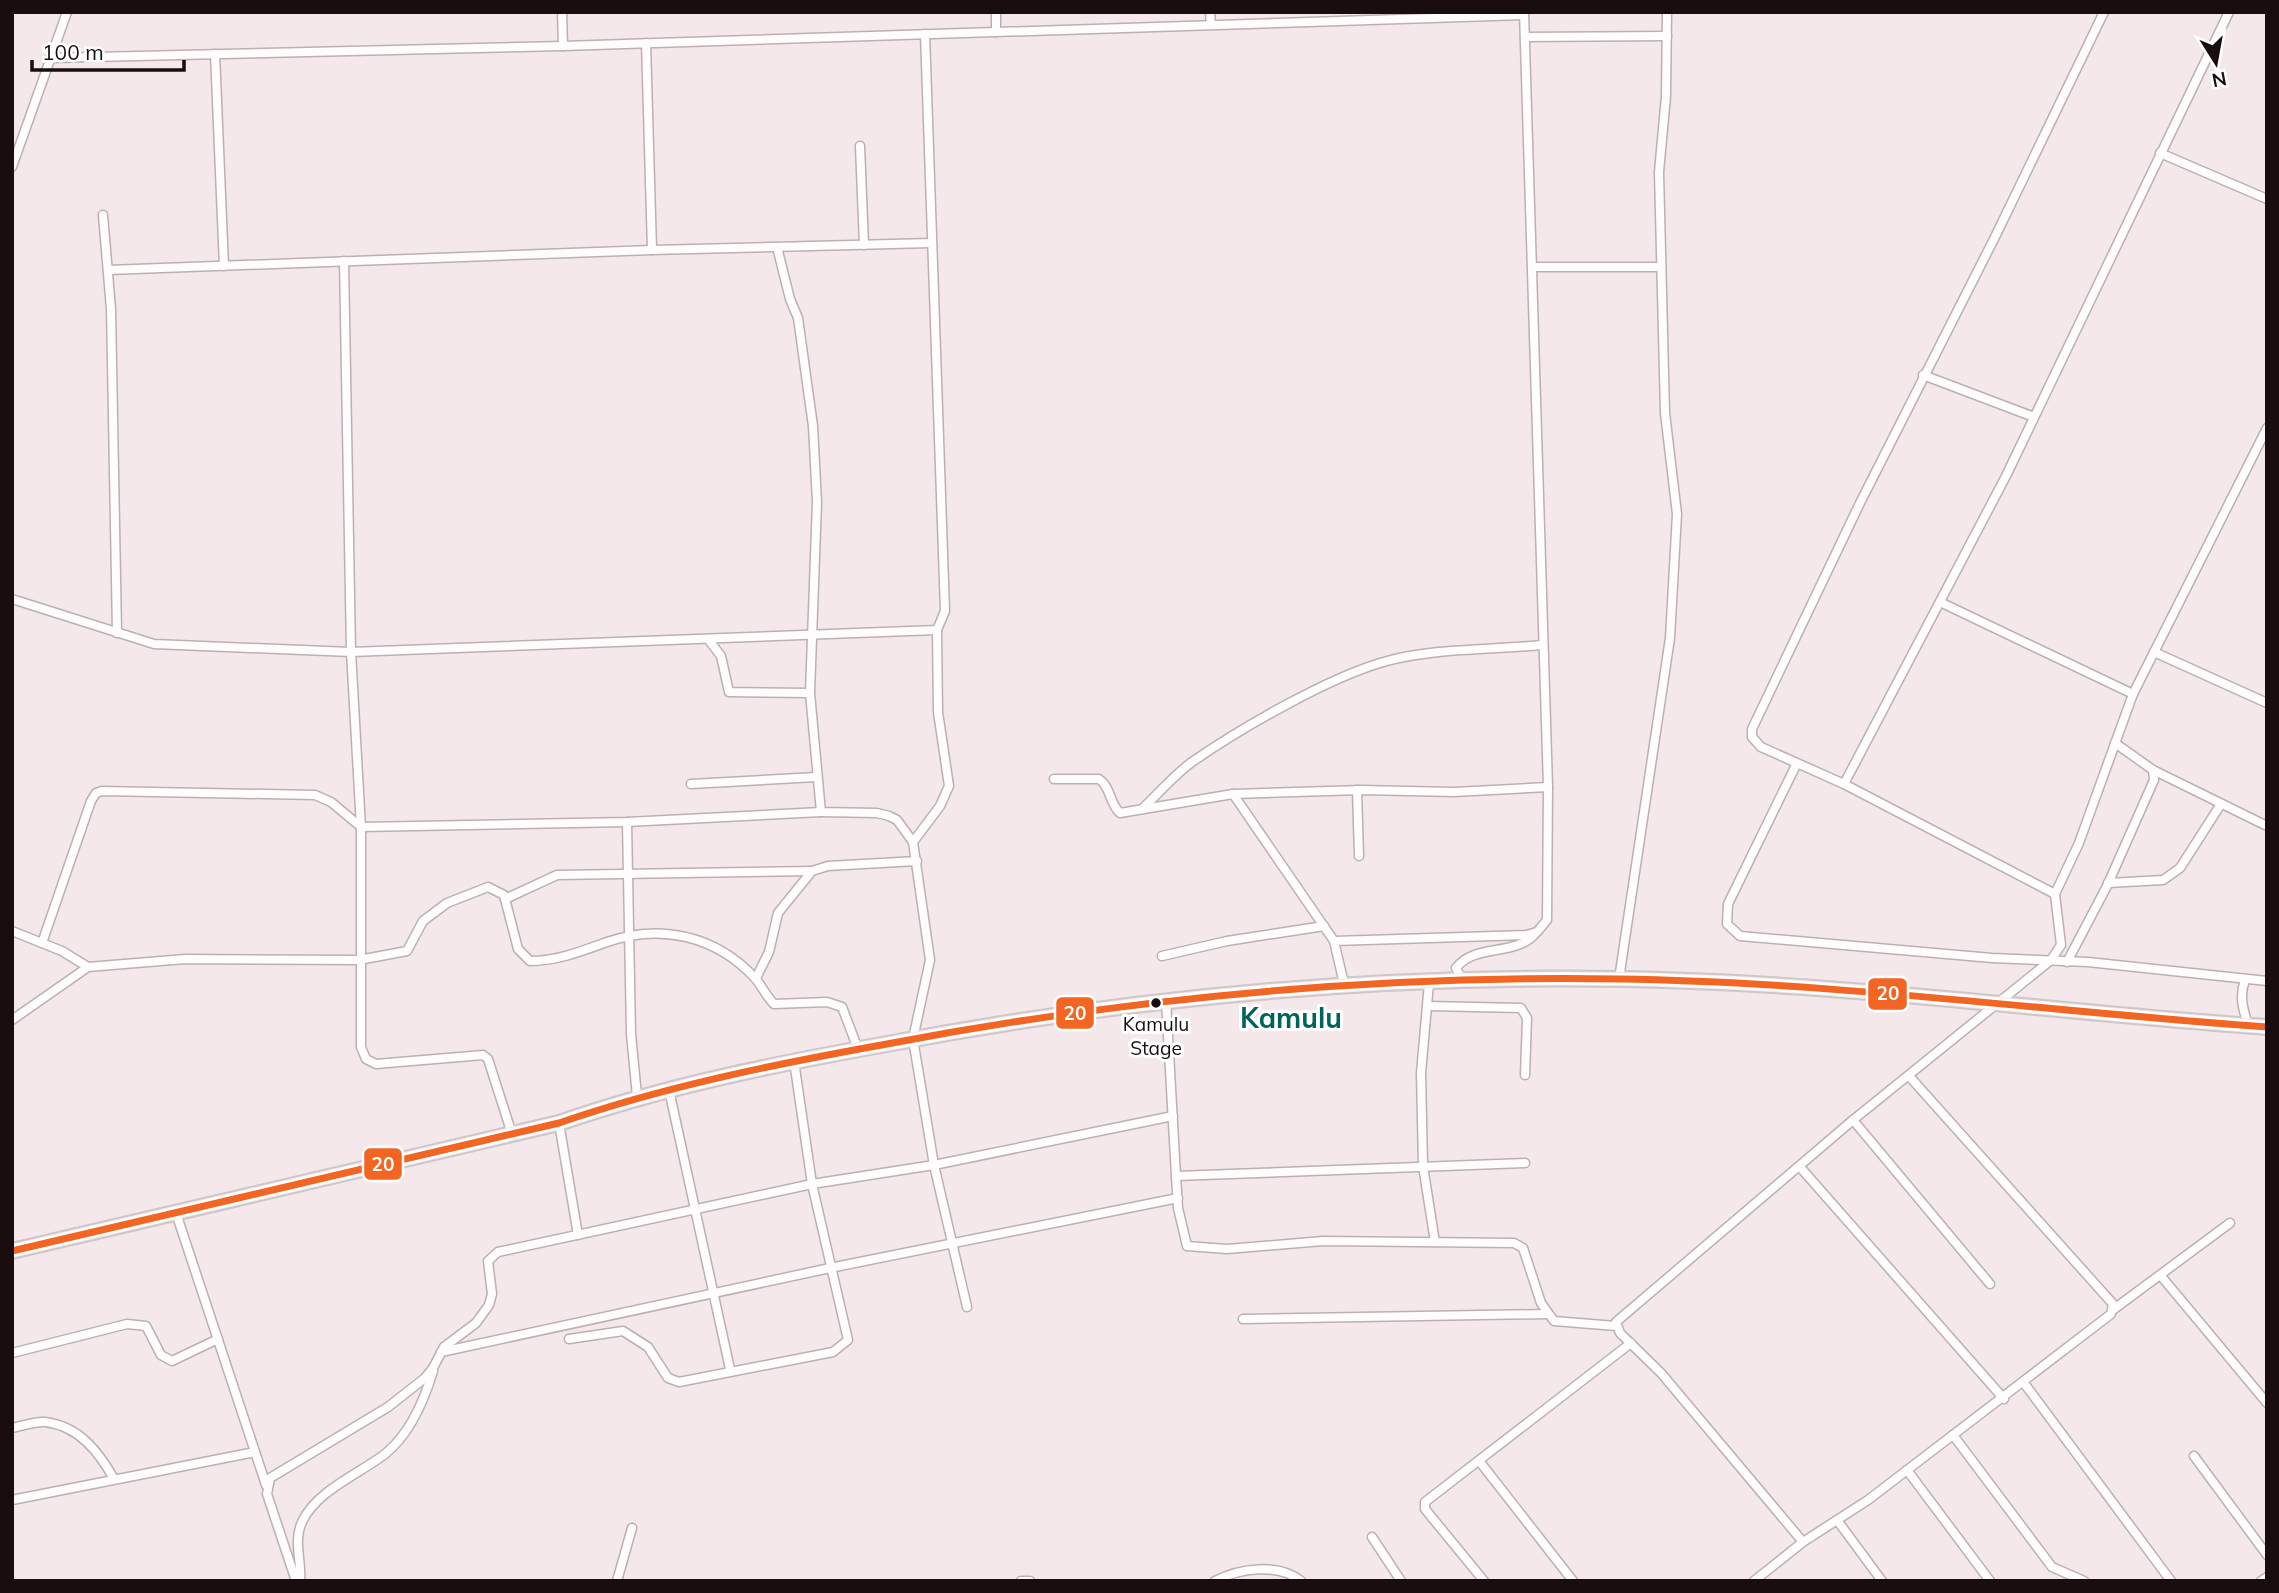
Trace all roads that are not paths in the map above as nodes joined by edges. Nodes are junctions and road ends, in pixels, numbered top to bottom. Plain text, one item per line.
1 (67, 12) edge
2 (562, 12) edge
3 (996, 12) edge
4 (1210, 12) edge
5 (1667, 12) edge
6 (2104, 12) edge
7 (2229, 12) edge
8 (1524, 14) edge
9 (1211, 25) junction
10 (996, 32) junction
11 (925, 34) junction
12 (1667, 36) junction
13 (1525, 37) junction
14 (646, 43) junction
15 (563, 46) junction
16 (215, 54) junction
17 (50, 58) junction
18 (860, 146) dead end
19 (2160, 153) junction
20 (12, 167) edge
21 (2267, 199) edge
22 (103, 215) dead end
23 (931, 243) junction
24 (864, 245) junction
25 (777, 247) junction
26 (652, 250) junction
27 (344, 261) junction
28 (224, 266) junction
29 (1532, 267) junction
30 (1661, 267) junction
31 (108, 270) junction
32 (1923, 375) junction
33 (2034, 417) junction
34 (2266, 433) edge
35 (12, 599) edge
36 (1940, 602) junction
37 (937, 630) junction
38 (117, 634) junction
39 (810, 635) junction
40 (708, 639) junction
41 (1542, 645) junction
42 (351, 652) junction
43 (2154, 652) junction
44 (810, 693) junction
45 (2133, 694) junction
46 (2267, 703) edge
47 (2115, 743) junction
48 (1796, 765) junction
49 (2153, 770) junction
50 (816, 777) junction
51 (1054, 779) dead end
52 (1844, 784) junction
53 (691, 785) dead end
54 (1548, 787) junction
55 (1357, 790) junction
56 (1233, 794) junction
57 (2221, 804) junction
58 (1141, 810) junction
59 (821, 812) junction
60 (626, 822) junction
61 (2267, 825) edge
62 (360, 827) junction
63 (913, 842) junction
64 (1359, 856) dead end
65 (917, 861) junction
66 (812, 871) junction
67 (628, 873) junction
68 (2108, 883) junction
69 (2055, 894) junction
70 (505, 899) junction
71 (1324, 926) junction
72 (12, 931) edge
73 (1537, 932) junction
74 (629, 934) junction
75 (1334, 941) junction
76 (42, 943) junction
77 (1162, 956) dead end
78 (359, 960) junction
79 (2051, 960) junction
80 (2067, 962) junction
81 (88, 967) junction
82 (756, 978) junction
83 (1619, 979) junction
84 (2245, 980) junction
85 (2267, 981) edge
86 (1462, 982) junction
87 (1429, 983) junction
88 (1345, 988) junction
89 (1166, 1000) junction
90 (1996, 1004) junction
91 (1428, 1006) junction
92 (12, 1020) edge
93 (2248, 1025) junction
94 (2267, 1027) edge
95 (913, 1039) junction
96 (858, 1049) junction
97 (794, 1061) junction
98 (1525, 1075) dead end
99 (1909, 1076) junction
100 (668, 1090) junction
101 (637, 1096) junction
102 (1173, 1116) junction
103 (1853, 1120) junction
104 (559, 1123) junction
105 (512, 1134) junction
106 (1525, 1163) dead end
107 (934, 1165) junction
108 (1423, 1166) junction
109 (1800, 1167) junction
110 (1176, 1176) junction
111 (813, 1184) junction
112 (1178, 1199) junction
113 (697, 1211) junction
114 (176, 1213) junction
115 (2230, 1223) dead end
116 (578, 1235) junction
117 (1434, 1242) junction
118 (951, 1243) junction
119 (12, 1251) edge
120 (830, 1268) junction
121 (2161, 1276) junction
122 (1990, 1284) dead end
123 (713, 1293) junction
124 (967, 1307) dead end
125 (2114, 1309) junction
126 (614, 1314) junction
127 (1547, 1314) junction
128 (1243, 1320) dead end
129 (1616, 1326) junction
130 (623, 1331) junction
131 (218, 1339) junction
132 (569, 1339) dead end
133 (1631, 1343) junction
134 (439, 1352) junction
135 (12, 1353) edge
136 (433, 1368) junction
137 (730, 1369) junction
138 (2024, 1383) junction
139 (2004, 1399) junction
140 (2267, 1404) edge
141 (12, 1428) edge
142 (1953, 1435) junction
143 (255, 1452) junction
144 (2193, 1456) dead end
145 (1480, 1462) junction
146 (1907, 1470) junction
147 (114, 1479) junction
148 (266, 1485) junction
149 (12, 1500) edge
150 (1837, 1520) junction
151 (632, 1528) dead end
152 (1372, 1537) dead end
153 (1804, 1542) junction
154 (2267, 1555) edge
155 (2267, 1577) edge
156 (298, 1581) edge
157 (617, 1581) edge
158 (1021, 1581) edge
159 (1030, 1581) edge
160 (1215, 1581) edge
161 (1301, 1581) edge
162 (1401, 1581) edge
163 (1484, 1581) edge
164 (1573, 1581) edge
165 (1754, 1581) edge
166 (1882, 1581) edge
167 (1990, 1581) edge
168 (2084, 1581) edge
169 (2171, 1581) edge
170 (2261, 1581) edge

1 - 17 street
2 - 15 street
3 - 10 street
4 - 9 street
5 - 12 street
6 - 32 street
7 - 19 street
8 - 9 street
8 - 13 street
9 - 10 street
10 - 11 street
11 - 14 street
11 - 23 street
12 - 13 street
12 - 30 street
13 - 29 street
14 - 15 street
14 - 26 street
15 - 16 street
16 - 17 street
16 - 28 street
17 - 20 street
18 - 24 street
19 - 21 street
19 - 33 street
22 - 31 street
23 - 24 street
23 - 37 street
24 - 25 street
25 - 26 street
25 - 39 street
26 - 27 street
27 - 28 street
27 - 42 street
28 - 31 street
29 - 30 street
29 - 41 street
30 - 83 street
31 - 38 street
32 - 33 street
32 - 48 street
33 - 36 street
34 - 43 street
35 - 38 street
36 - 45 street
36 - 52 street
37 - 39 street
37 - 63 street
38 - 42 street
39 - 40 street
39 - 44 street
40 - 42 street
40 - 44 street
41 - 54 street
41 - 58 street
42 - 62 street
43 - 45 street
43 - 46 street
44 - 50 street
45 - 47 street
47 - 49 street
47 - 69 street
48 - 52 street
48 - 79 street
49 - 57 street
49 - 68 street
50 - 53 street
50 - 59 street
51 - 58 street
52 - 69 street
54 - 55 street
54 - 73 street
55 - 56 street
55 - 64 street
56 - 58 street
56 - 71 street
57 - 61 street
57 - 68 street
59 - 60 street
59 - 63 street
60 - 62 street
60 - 67 street
62 - 76 street
62 - 78 street
63 - 65 street
65 - 66 street
65 - 95 street
66 - 67 street
66 - 82 street
67 - 70 street
67 - 74 street
68 - 80 street
69 - 79 street
70 - 74 street
70 - 78 street
71 - 75 street
71 - 77 street
72 - 76 street
73 - 75 street
73 - 86 street
74 - 82 street
74 - 101 street
75 - 88 street
76 - 81 street
78 - 81 street
78 - 105 street
79 - 80 street
79 - 90 street
80 - 84 street
81 - 92 street
82 - 96 street
83 - 86 highway
83 - 90 highway
84 - 85 street
84 - 93 street
86 - 87 highway
87 - 88 highway
87 - 91 street
88 - 89 highway
89 - 95 highway
89 - 102 street
90 - 93 highway
90 - 99 street
91 - 98 street
91 - 108 street
93 - 94 highway
95 - 96 highway
95 - 107 street
96 - 97 highway
97 - 100 highway
97 - 111 street
99 - 103 street
99 - 125 street
100 - 101 highway
100 - 113 street
101 - 104 highway
102 - 107 street
102 - 110 street
103 - 109 street
103 - 122 street
104 - 105 highway
104 - 116 street
105 - 114 highway
106 - 108 street
107 - 111 street
107 - 118 street
108 - 110 street
108 - 117 street
109 - 129 street
109 - 139 street
110 - 112 street
111 - 113 street
111 - 120 street
112 - 117 street
112 - 118 street
113 - 116 street
113 - 123 street
114 - 119 highway
114 - 131 street
115 - 121 street
116 - 134 street
117 - 127 street
118 - 120 street
118 - 124 street
120 - 123 street
120 - 137 street
121 - 125 street
121 - 140 street
123 - 126 street
123 - 137 street
125 - 138 street
126 - 130 street
126 - 134 street
127 - 128 street
127 - 129 street
129 - 133 street
130 - 132 street
130 - 137 street
131 - 135 street
131 - 143 street
133 - 145 street
133 - 153 street
134 - 136 street
136 - 148 street
136 - 156 street
138 - 139 street
138 - 169 street
139 - 142 street
141 - 147 street
142 - 146 street
142 - 168 street
143 - 147 street
143 - 148 street
144 - 154 street
145 - 163 street
145 - 164 street
146 - 150 street
146 - 167 street
147 - 149 street
148 - 156 street
150 - 153 street
150 - 166 street
151 - 157 street
152 - 162 street
153 - 165 street
155 - 170 street
158 - 159 street
160 - 161 street

